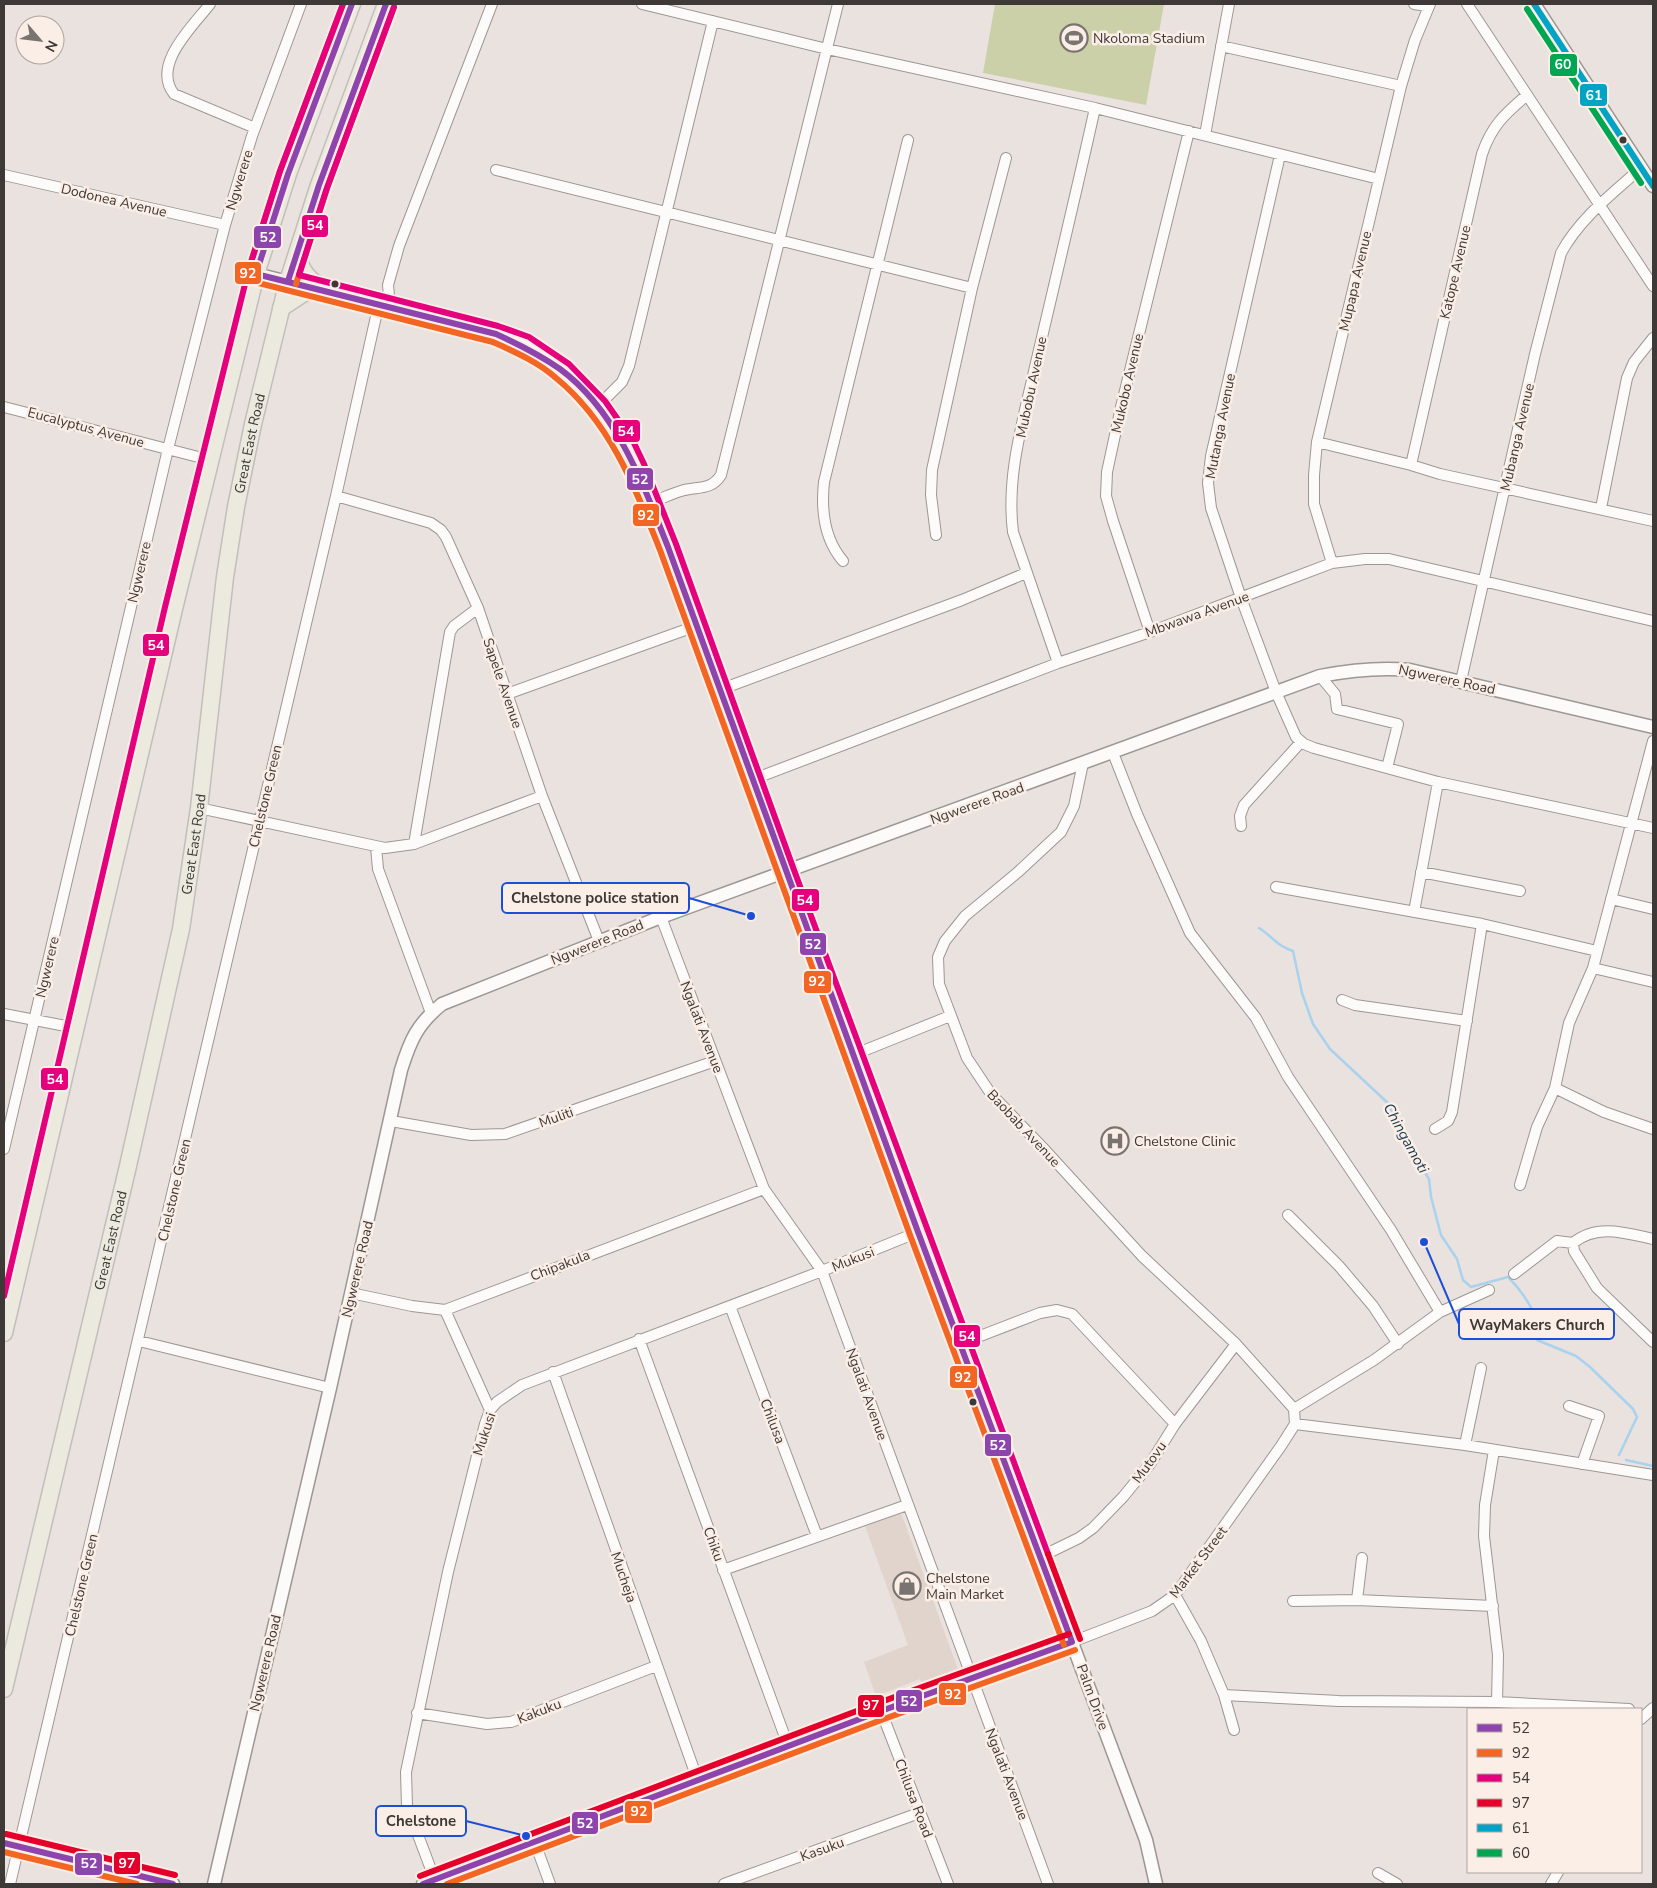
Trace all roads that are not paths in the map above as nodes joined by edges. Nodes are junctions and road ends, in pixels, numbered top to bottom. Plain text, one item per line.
1 (210, 4) edge
2 (301, 4) edge
3 (386, 4) edge
4 (492, 4) edge
5 (642, 4) edge
6 (838, 4) edge
7 (1229, 4) edge
8 (1414, 4) edge
9 (1467, 4) edge
10 (1534, 4) edge
11 (1428, 5) edge
12 (349, 6) edge
13 (713, 22) junction
14 (1221, 46) junction
15 (827, 49) junction
16 (1401, 86) junction
17 (1528, 95) junction
18 (1096, 108) junction
19 (255, 128) junction
20 (1189, 131) junction
21 (1205, 136) junction
22 (908, 140) dead end
23 (1280, 155) junction
24 (1006, 158) dead end
25 (496, 170) dead end
26 (4, 175) edge
27 (1649, 177) edge
28 (1379, 179) junction
29 (1599, 205) junction
30 (665, 213) junction
31 (225, 225) junction
32 (778, 240) junction
33 (297, 254) junction
34 (876, 264) junction
35 (256, 274) junction
36 (288, 281) junction
37 (1653, 286) edge
38 (322, 288) junction
39 (972, 288) junction
40 (385, 305) junction
41 (281, 308) junction
42 (1653, 338) edge
43 (598, 406) junction
44 (4, 407) edge
45 (1317, 442) junction
46 (168, 449) junction
47 (210, 460) junction
48 (1411, 464) junction
49 (1505, 489) junction
50 (336, 496) junction
51 (651, 502) junction
52 (1601, 508) junction
53 (1653, 521) edge
54 (936, 536) dead end
55 (843, 561) dead end
56 (1332, 563) junction
57 (1026, 573) junction
58 (1484, 580) junction
59 (1241, 598) junction
60 (478, 608) junction
61 (1653, 621) edge
62 (696, 626) junction
63 (1150, 632) junction
64 (1058, 663) junction
65 (1320, 676) junction
66 (1461, 681) junction
67 (720, 690) junction
68 (1276, 692) junction
69 (507, 694) junction
70 (1653, 727) edge
71 (1653, 741) edge
72 (1301, 742) junction
73 (1113, 752) junction
74 (1083, 763) junction
75 (1387, 768) junction
76 (754, 779) junction
77 (1438, 782) junction
78 (542, 796) junction
79 (199, 808) junction
80 (259, 821) junction
81 (1630, 823) junction
82 (1241, 826) dead end
83 (1653, 828) edge
84 (414, 844) junction
85 (376, 847) junction
86 (1421, 872) junction
87 (786, 873) junction
88 (1276, 887) dead end
89 (1520, 891) dead end
90 (1611, 899) junction
91 (1653, 909) edge
92 (1414, 912) junction
93 (661, 917) junction
94 (1482, 924) junction
95 (599, 942) junction
96 (1597, 951) junction
97 (1594, 968) junction
98 (1653, 982) edge
99 (1342, 1000) dead end
100 (431, 1013) junction
101 (4, 1014) edge
102 (950, 1016) junction
103 (34, 1020) junction
104 (1467, 1021) junction
105 (76, 1028) junction
106 (854, 1056) junction
107 (715, 1060) junction
108 (1555, 1088) junction
109 (391, 1121) junction
110 (1653, 1129) edge
111 (1435, 1130) dead end
112 (4, 1148) edge
113 (1520, 1185) dead end
114 (764, 1189) junction
115 (1288, 1215) dead end
116 (918, 1232) junction
117 (1653, 1239) edge
118 (1573, 1243) junction
119 (822, 1271) junction
120 (1514, 1274) dead end
121 (1489, 1290) dead end
122 (351, 1293) junction
123 (730, 1306) junction
124 (445, 1310) junction
125 (1440, 1312) junction
126 (4, 1334) edge
127 (639, 1339) junction
128 (139, 1341) junction
129 (1653, 1342) edge
130 (962, 1343) junction
131 (1236, 1344) junction
132 (1398, 1344) junction
133 (1481, 1368) dead end
134 (553, 1372) junction
135 (330, 1388) junction
136 (1570, 1406) dead end
137 (1294, 1409) junction
138 (490, 1410) junction
139 (1175, 1424) junction
140 (1295, 1424) junction
141 (1464, 1446) junction
142 (1494, 1450) junction
143 (1582, 1464) junction
144 (1653, 1475) edge
145 (907, 1505) junction
146 (817, 1536) junction
147 (1040, 1557) junction
148 (1362, 1558) dead end
149 (723, 1570) junction
150 (1175, 1595) junction
151 (1357, 1600) junction
152 (1293, 1601) dead end
153 (1493, 1606) junction
154 (1072, 1642) junction
155 (656, 1666) junction
156 (971, 1680) junction
157 (4, 1689) edge
158 (1224, 1695) junction
159 (1497, 1702) junction
160 (1610, 1708) edge
161 (1653, 1708) edge
162 (881, 1711) junction
163 (417, 1713) junction
164 (1642, 1720) edge
165 (1234, 1730) dead end
166 (789, 1748) junction
167 (698, 1781) junction
168 (919, 1813) junction
169 (535, 1843) junction
170 (4, 1844) edge
171 (19, 1847) junction
172 (1378, 1873) dead end
173 (1557, 1873) edge
174 (429, 1882) edge
175 (10, 1884) edge
176 (172, 1884) edge
177 (214, 1884) edge
178 (550, 1884) edge
179 (724, 1884) edge
180 (948, 1884) edge
181 (1048, 1884) edge
182 (1156, 1884) edge
183 (1397, 1884) edge
184 (1551, 1884) edge

1 - 19 street
2 - 19 street, Ngwerere
3 - 33 main road, Great East Road
4 - 40 street, Chelstone Green
5 - 13 street
6 - 15 street
7 - 14 street
8 - 11 street
9 - 17 street
10 - 27 street
11 - 16 street, Mupapa Avenue
12 - 35 main road
13 - 15 street
13 - 30 street
14 - 16 street
14 - 21 street
15 - 18 street
15 - 32 street
16 - 28 street, Mupapa Avenue
17 - 29 street
17 - 48 street, Katope Avenue
18 - 20 street
18 - 57 street, Mubobu Avenue
19 - 31 street, Ngwerere
20 - 21 street
20 - 63 street, Mukobo Avenue
21 - 23 street
22 - 34 street
23 - 28 street
23 - 59 street, Mutanga Avenue
24 - 39 street
25 - 30 street
26 - 31 street, Dodonea Avenue
27 - 29 street, Mubanga Avenue
28 - 45 street, Mupapa Avenue
29 - 37 street
29 - 49 street, Mubanga Avenue
30 - 32 street
30 - 43 street
31 - 46 street, Ngwerere
32 - 34 street
32 - 51 street
33 - 36 main road, Great East Road
33 - 38 main road
34 - 39 street
34 - 55 street
35 - 36 street, Palm Drive
35 - 47 main road
36 - 38 street, Palm Drive
36 - 41 main road, Great East Road
38 - 40 street, Palm Drive
38 - 41 main road
39 - 54 street
40 - 43 street, Palm Drive
40 - 50 street, Chelstone Green
41 - 79 main road, Great East Road
42 - 52 street
43 - 51 street, Palm Drive
44 - 46 street, Eucalyptus Avenue
45 - 48 street
45 - 56 street, Mupapa Avenue
46 - 47 street, Eucalyptus Avenue
46 - 103 street, Ngwerere
47 - 105 main road
48 - 49 street
49 - 52 street
49 - 58 street, Mubanga Avenue
50 - 60 street, Sapele Avenue
50 - 80 street, Chelstone Green
51 - 62 street, Palm Drive
52 - 53 street
56 - 58 street, Mbwawa Avenue
56 - 59 street, Mbwawa Avenue
57 - 64 street, Mubobu Avenue
57 - 67 street
58 - 61 street, Mbwawa Avenue
58 - 66 street, Mubanga Avenue
59 - 63 street, Mbwawa Avenue
59 - 68 street, Mutanga Avenue
60 - 69 street, Sapele Avenue
60 - 84 street
62 - 67 street, Palm Drive
62 - 69 street
63 - 64 street, Mbwawa Avenue
64 - 76 street, Mbwawa Avenue
65 - 66 street, Ngwerere Road
65 - 68 street, Ngwerere Road
65 - 75 street
66 - 70 street, Ngwerere Road
67 - 76 street, Palm Drive
68 - 72 street, Mutanga Avenue
68 - 73 street, Ngwerere Road
69 - 78 street, Sapele Avenue
71 - 81 street
72 - 75 street
72 - 82 street
73 - 74 street, Ngwerere Road
73 - 125 street
74 - 87 street, Ngwerere Road
74 - 102 street, Baobab Avenue
75 - 77 street
76 - 87 street, Palm Drive
77 - 81 street
77 - 86 street
78 - 84 street
78 - 95 street, Sapele Avenue
79 - 80 street
79 - 157 main road, Great East Road
80 - 85 street
80 - 128 street, Chelstone Green
81 - 83 street
81 - 90 street
84 - 85 street
85 - 100 street
86 - 89 street
86 - 92 street
87 - 93 street, Ngwerere Road
87 - 106 street, Palm Drive
88 - 92 street
90 - 91 street
90 - 96 street
92 - 94 street
93 - 95 street, Ngwerere Road
93 - 107 street, Ngalati Avenue
94 - 96 street
94 - 104 street
95 - 100 street, Ngwerere Road
96 - 97 street
97 - 98 street
97 - 108 street
99 - 104 street
100 - 109 street, Ngwerere Road
101 - 103 street
102 - 106 street
102 - 131 street, Baobab Avenue
103 - 105 street
103 - 112 street, Ngwerere
104 - 111 street
105 - 126 main road
106 - 116 street, Palm Drive
107 - 109 street, Muliti
107 - 114 street, Ngalati Avenue
108 - 110 street
108 - 113 street
109 - 122 street, Ngwerere Road
114 - 119 street, Ngalati Avenue
114 - 124 street, Chipakula
115 - 132 street
116 - 119 street, Mukusi
116 - 130 street, Palm Drive
117 - 118 street
118 - 120 street
118 - 129 street
119 - 123 street, Mukusi
119 - 145 street, Ngalati Avenue
121 - 125 street
122 - 124 street, Chipakula
122 - 135 street, Ngwerere Road
123 - 127 street, Mukusi
123 - 146 street, Chilusa
124 - 138 street
125 - 132 street
127 - 134 street, Mukusi
127 - 149 street, Chiku
128 - 135 street
128 - 171 street, Chelstone Green
130 - 139 street
130 - 147 street, Palm Drive
131 - 137 street, Baobab Avenue
131 - 139 street, Mutovu
132 - 137 street
133 - 141 street
134 - 138 street, Mukusi
134 - 155 street, Mucheja
135 - 177 street, Ngwerere Road
136 - 143 street
137 - 140 street
138 - 163 street, Mukusi
139 - 147 street, Mutovu
140 - 141 street
140 - 150 street, Market Street
141 - 142 street
142 - 143 street
142 - 153 street
143 - 144 street
145 - 146 street
145 - 156 street, Ngalati Avenue
146 - 149 street
147 - 154 street, Palm Drive
148 - 151 street
149 - 166 street, Chiku
150 - 154 street, Market Street
150 - 158 street
151 - 152 street
151 - 153 street
153 - 159 street
154 - 156 street, Market Street
154 - 182 street, Palm Drive
155 - 163 street, Kakuku
155 - 167 street, Mucheja
156 - 162 street, Market Street
156 - 181 street, Ngalati Avenue
158 - 159 street
158 - 165 street
159 - 160 street
161 - 164 street
162 - 166 street, Market Street
162 - 168 street, Chilusa Road
163 - 174 street, Mukusi
166 - 167 street, Market Street
167 - 169 street, Market Street
168 - 179 street, Kasuku
168 - 180 street, Chilusa Road
169 - 174 street, Market Street
169 - 178 street
170 - 171 street
171 - 175 street, Chelstone Green
171 - 176 street
172 - 183 street
173 - 184 street

